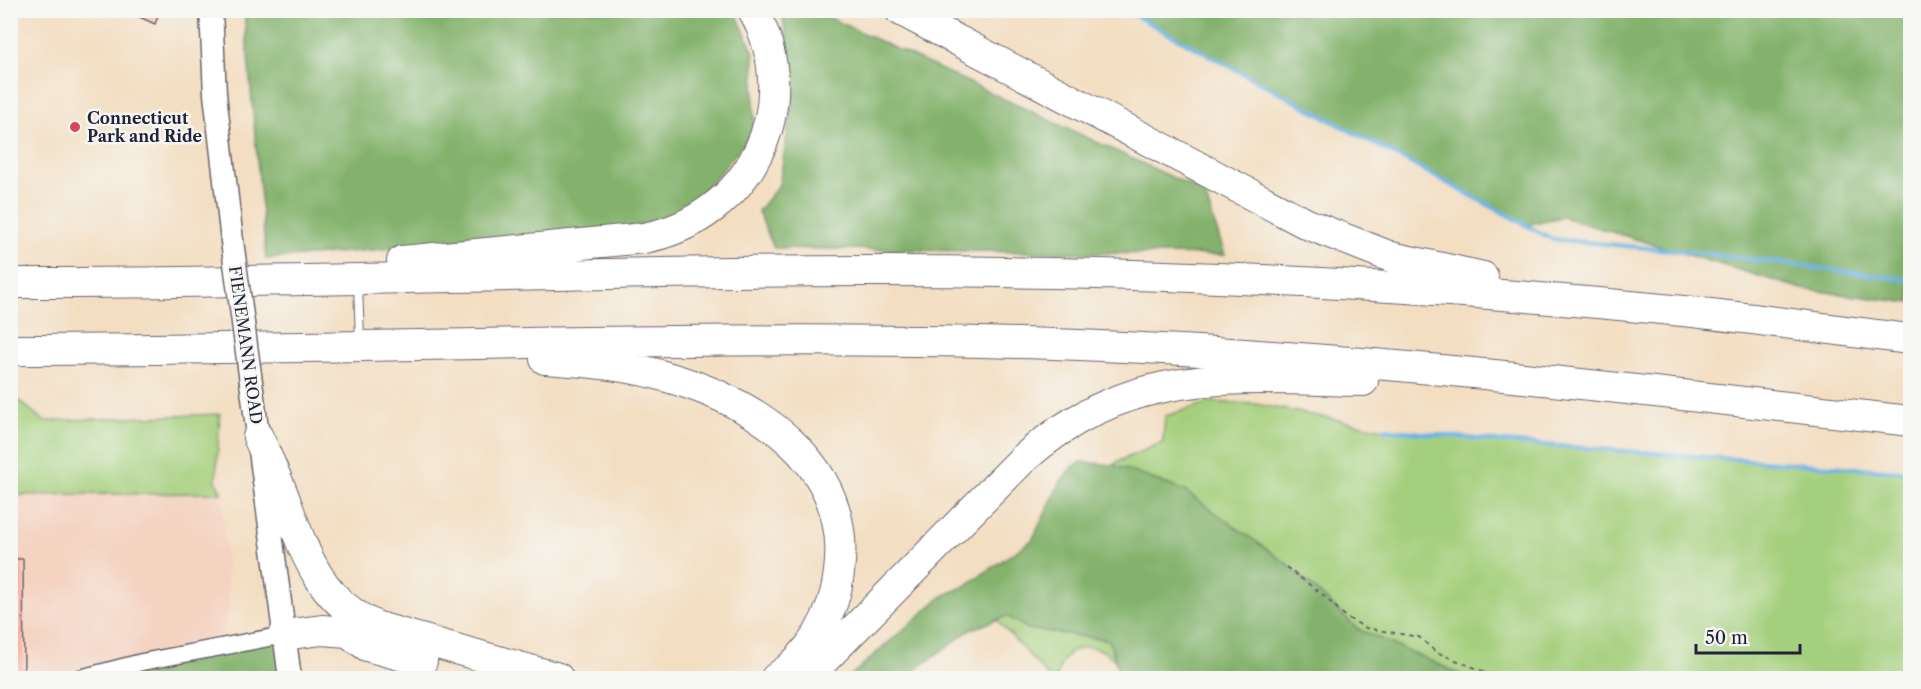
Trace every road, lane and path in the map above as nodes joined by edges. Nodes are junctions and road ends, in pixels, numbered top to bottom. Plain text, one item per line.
1 (211, 10) edge
2 (753, 10) edge
3 (900, 10) edge
4 (358, 281) junction
5 (10, 283) edge
6 (163, 284) junction
7 (1588, 302) junction
8 (1911, 339) edge
9 (421, 345) junction
10 (360, 347) junction
11 (10, 350) edge
12 (1520, 377) junction
13 (1911, 421) edge
14 (258, 437) junction
15 (1286, 567) dead end
16 (378, 627) junction
17 (348, 632) junction
18 (284, 635) junction
19 (80, 678) edge
20 (290, 678) edge
21 (486, 678) edge
22 (558, 678) edge
23 (776, 678) edge
24 (806, 678) edge
25 (1500, 678) edge

1 - 14 main road, FIENEMANN ROAD, bridge
2 - 6 highway
3 - 7 highway
4 - 6 highway
4 - 7 highway
4 - 10 lane
5 - 6 highway
7 - 8 highway
9 - 10 highway
9 - 12 highway
9 - 23 highway
10 - 11 highway
12 - 13 highway
12 - 24 highway
14 - 16 highway
14 - 18 main road, FIENEMANN ROAD
15 - 25 path
16 - 17 highway
16 - 22 highway
17 - 18 highway
17 - 21 highway
18 - 19 street
18 - 20 main road, FIENEMANN ROAD

